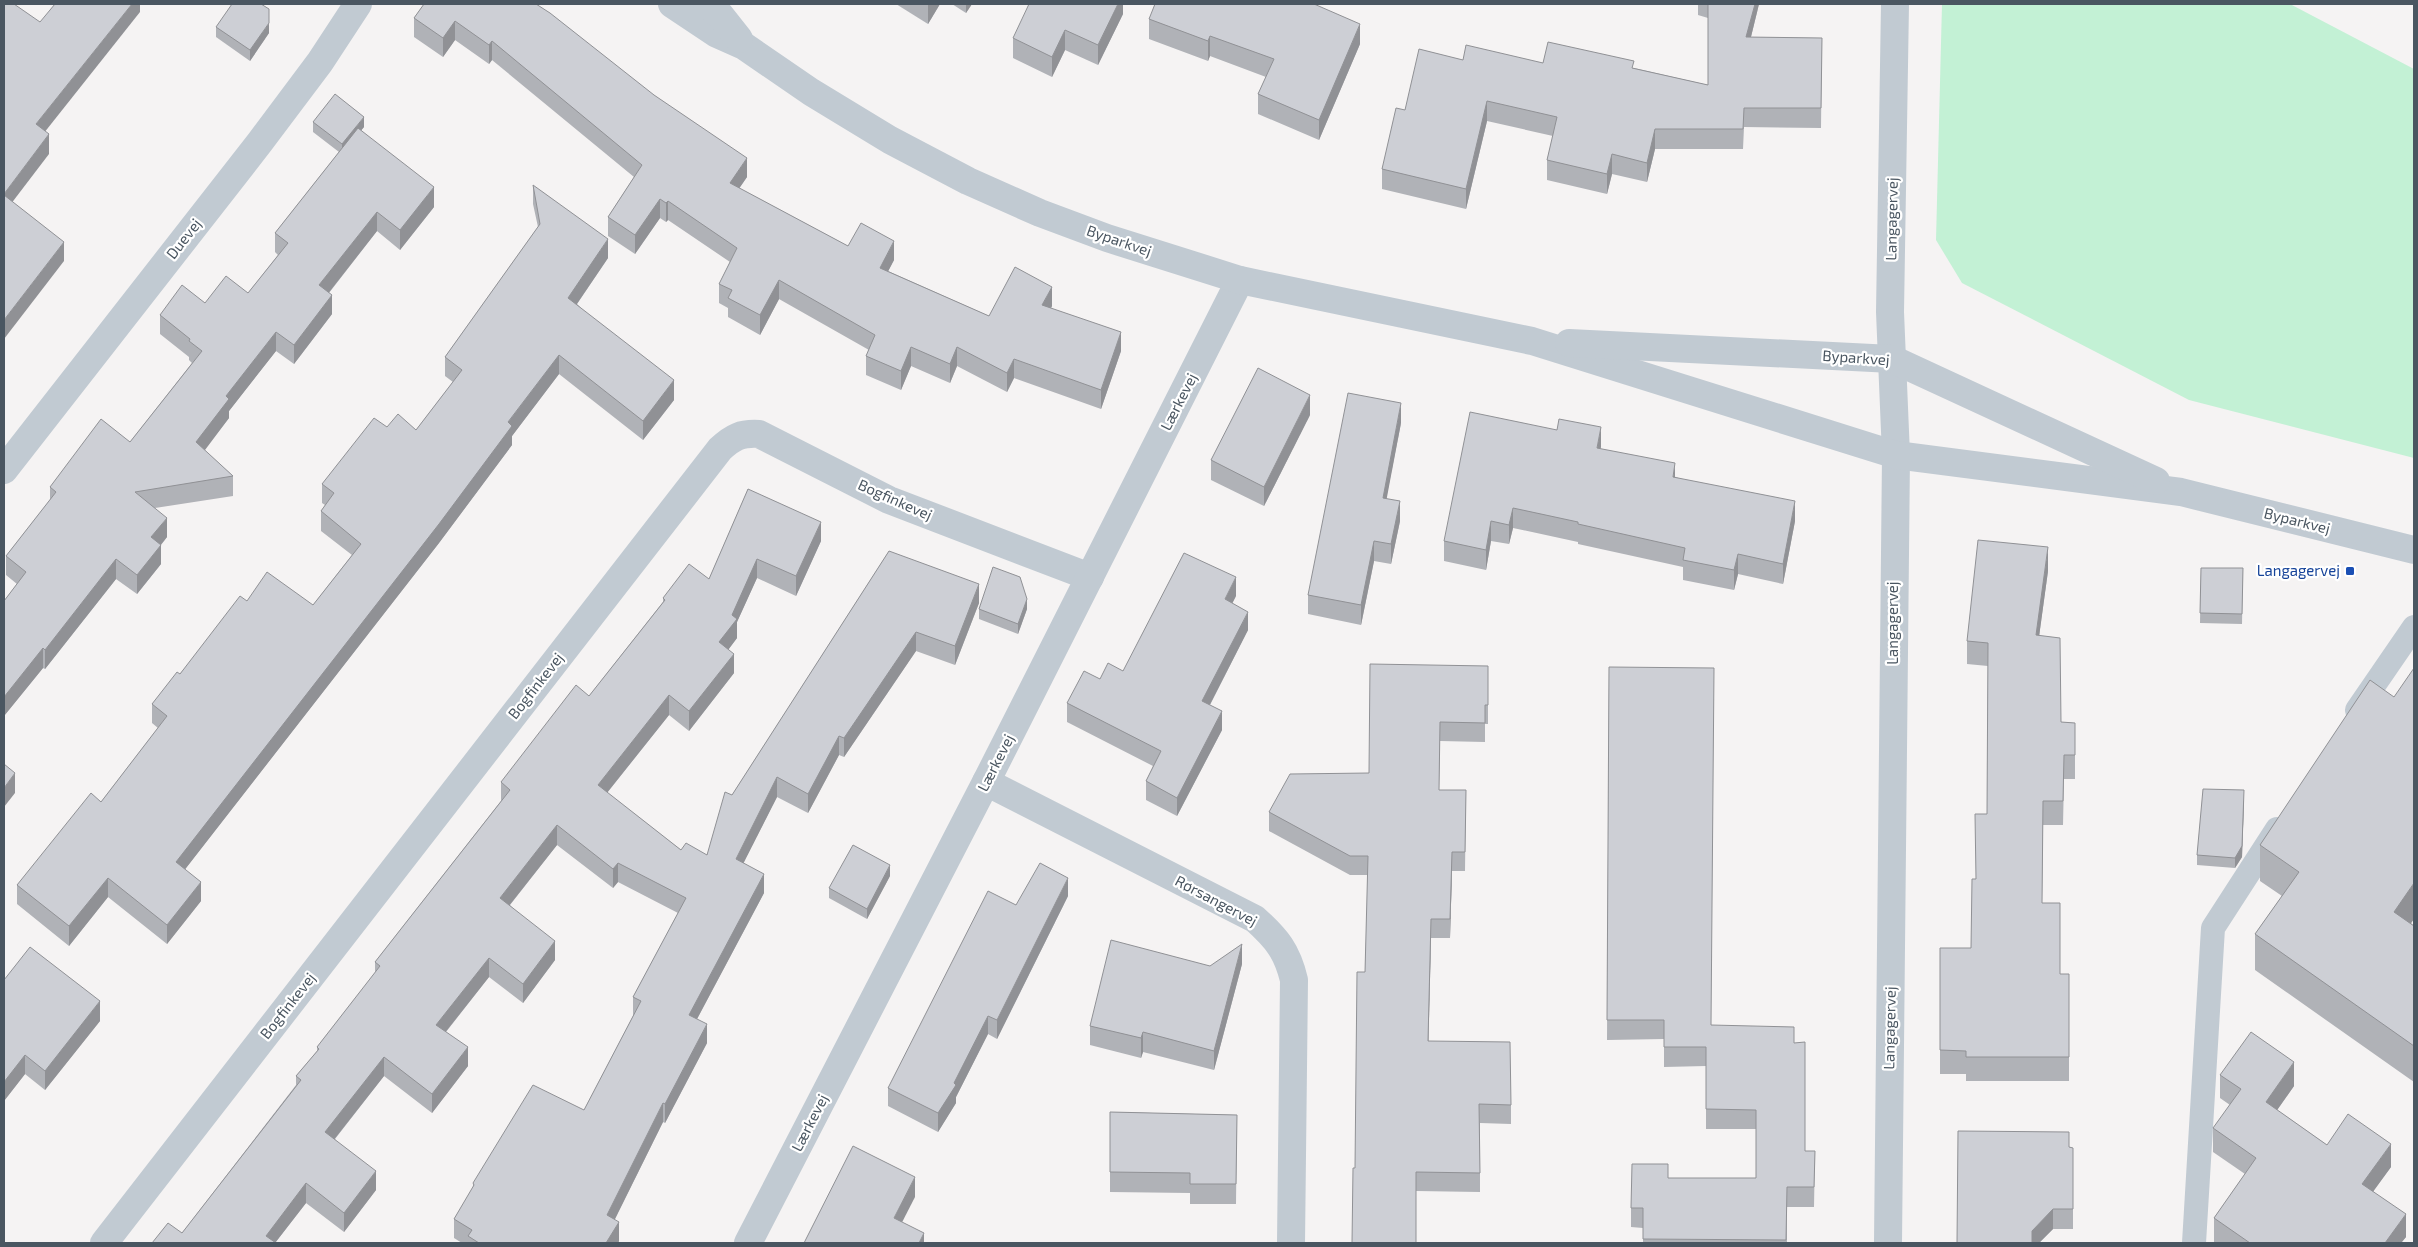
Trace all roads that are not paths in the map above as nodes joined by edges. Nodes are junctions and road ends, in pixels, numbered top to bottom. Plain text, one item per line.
1 (358, 4) edge
2 (672, 4) edge
3 (707, 4) edge
4 (1895, 4) edge
5 (744, 46) junction
6 (1240, 280) junction
7 (1532, 341) junction
8 (1892, 359) junction
9 (1896, 455) junction
10 (4, 470) edge
11 (2180, 492) junction
12 (2414, 550) edge
13 (1090, 577) junction
14 (2414, 627) edge
15 (2343, 731) edge
16 (986, 782) junction
17 (2287, 813) edge
18 (104, 1243) edge
19 (748, 1243) edge
20 (1291, 1243) edge
21 (1888, 1243) edge
22 (2194, 1243) edge

1 - 10 street, Duevej
2 - 5 street, Byparkvej
3 - 5 street, Byparkvej
4 - 8 street, Langagervej
5 - 6 street, Byparkvej
6 - 7 street, Byparkvej
6 - 13 street, Lærkevej
7 - 8 street, Byparkvej
7 - 9 street, Byparkvej
8 - 9 street, Langagervej
8 - 11 street, Byparkvej
9 - 11 street, Byparkvej
9 - 21 street, Langagervej
11 - 12 street, Byparkvej
13 - 16 street, Lærkevej
13 - 18 street, Bogfinkevej
14 - 15 lane
16 - 19 street, Lærkevej
16 - 20 street, Rørsangervej
17 - 22 lane

